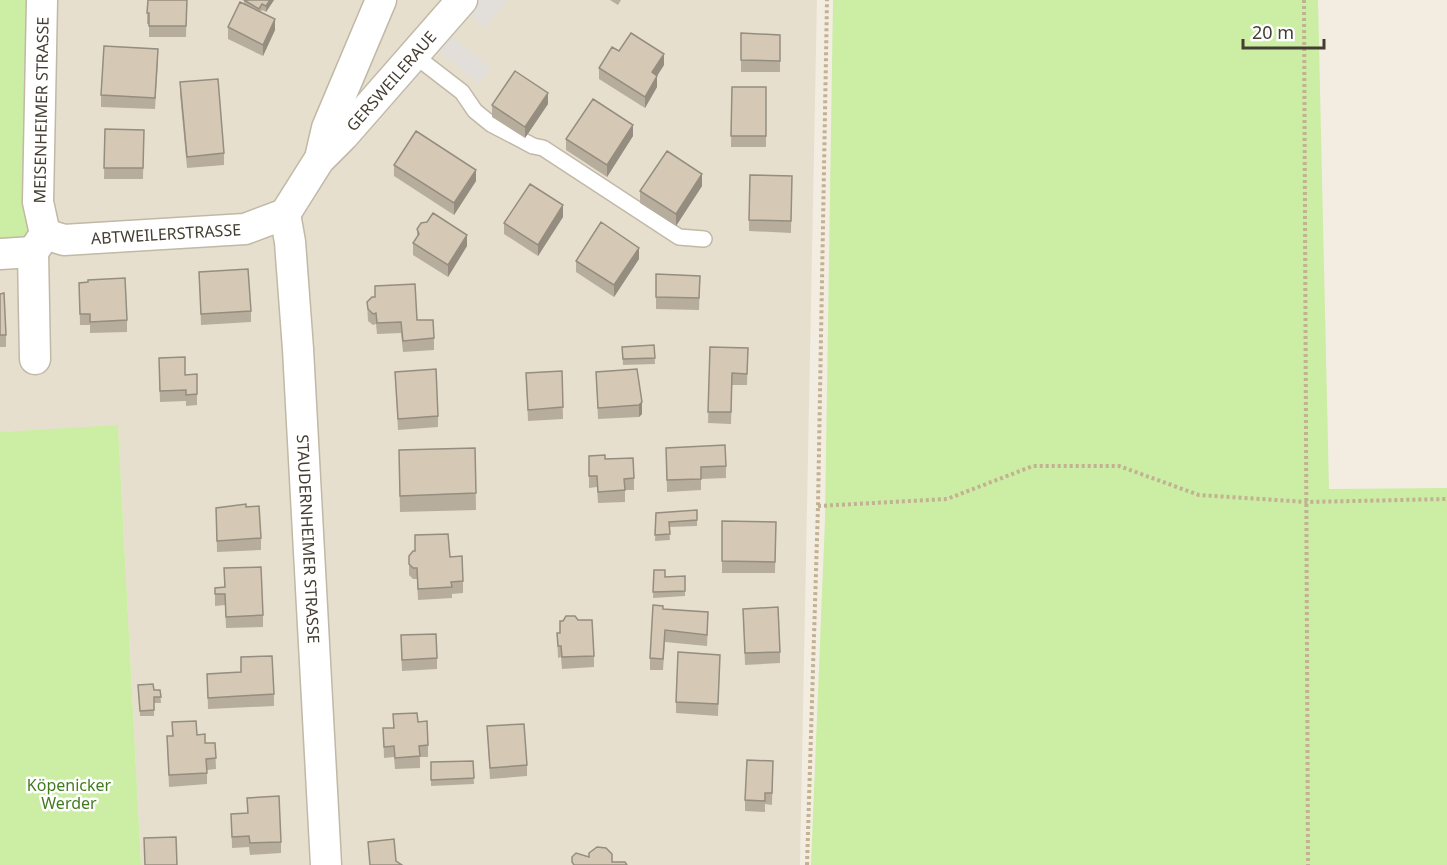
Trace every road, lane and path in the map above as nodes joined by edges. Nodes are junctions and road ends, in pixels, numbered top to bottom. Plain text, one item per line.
1 (42, 0) edge
2 (381, 0) edge
3 (462, 0) edge
4 (827, 0) edge
5 (1304, 0) edge
6 (414, 55) junction
7 (319, 160) junction
8 (285, 214) junction
9 (704, 239) dead end
10 (39, 243) junction
11 (0, 254) edge
12 (35, 359) dead end
13 (1447, 499) edge
14 (1307, 502) junction
15 (818, 506) junction
16 (326, 865) edge
17 (807, 865) edge
18 (1308, 865) edge

1 - 10 street, MEISENHEIMER STRASSE
2 - 7 street, GERSWEILERAUE
3 - 6 street, GERSWEILERAUE
4 - 15 path
5 - 14 path
6 - 7 street, GERSWEILERAUE
6 - 9 lane
7 - 8 street, GERSWEILERAUE
8 - 10 street, ABTWEILERSTRASSE
8 - 16 street, STAUDERNHEIMER STRASSE
10 - 11 street, ABTWEILERSTRASSE
10 - 12 street, MEISENHEIMER STRASSE
13 - 14 path
14 - 15 path
14 - 18 path
15 - 17 path

